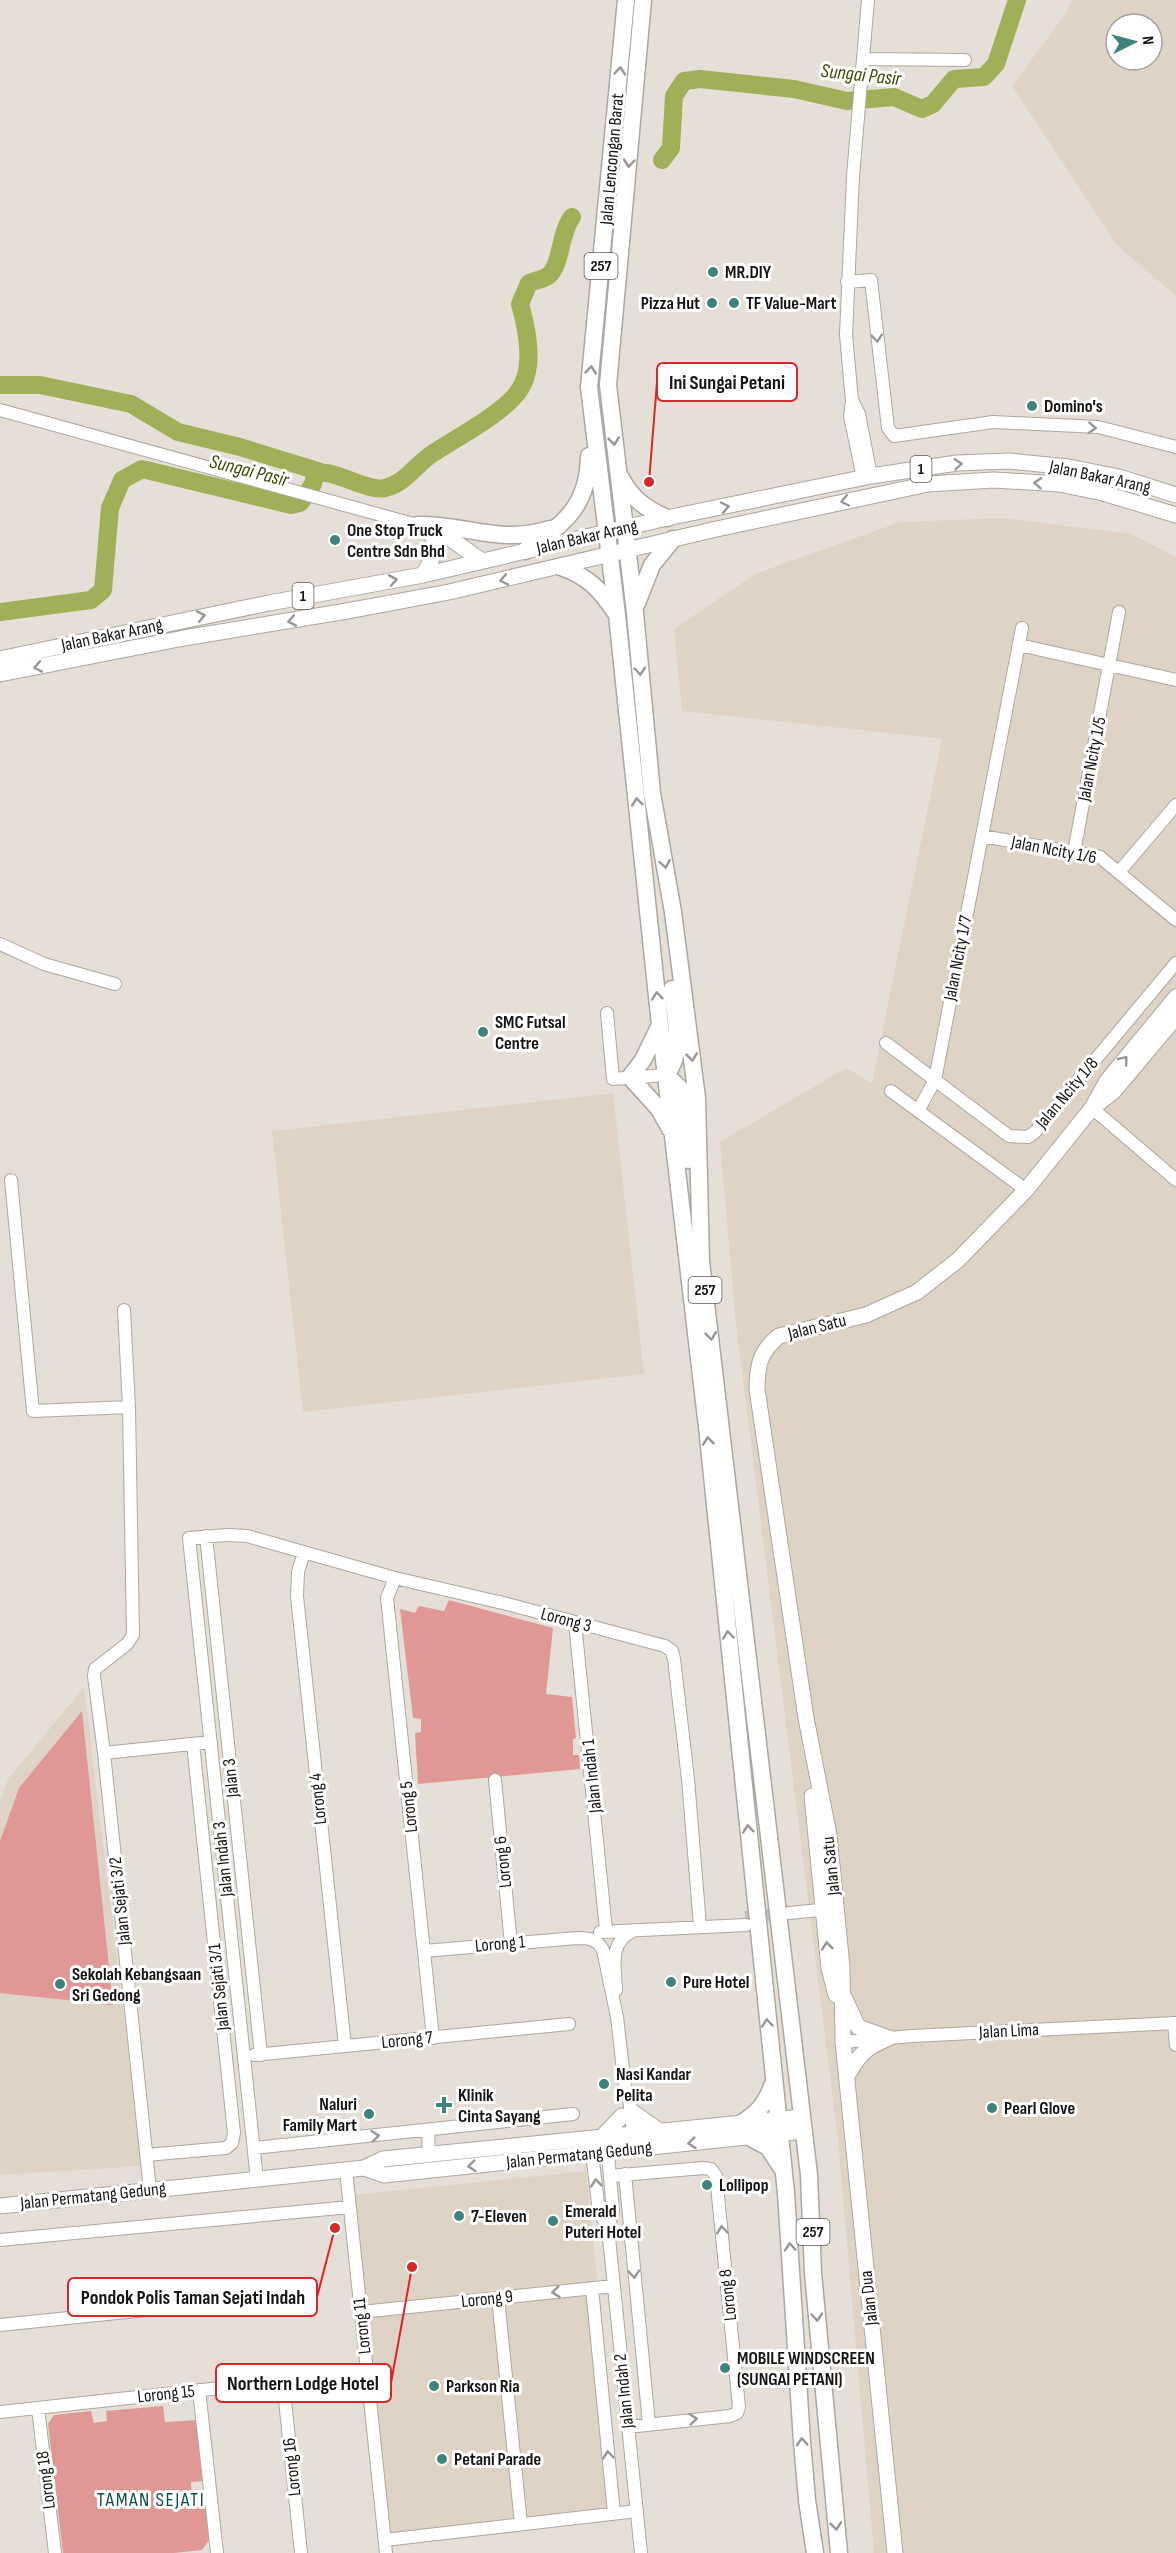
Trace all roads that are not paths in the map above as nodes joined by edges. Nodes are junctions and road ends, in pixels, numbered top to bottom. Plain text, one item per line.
1 (626, 0) edge
2 (643, 0) edge
3 (868, 0) edge
4 (864, 59) junction
5 (965, 60) dead end
6 (847, 282) junction
7 (0, 410) edge
8 (591, 410) junction
9 (1176, 447) edge
10 (617, 469) junction
11 (867, 477) junction
12 (1176, 495) edge
13 (1176, 515) edge
14 (667, 518) junction
15 (417, 525) junction
16 (562, 525) junction
17 (625, 528) junction
18 (606, 532) junction
19 (673, 539) junction
20 (628, 550) junction
21 (525, 552) junction
22 (609, 554) junction
23 (482, 561) junction
24 (561, 567) junction
25 (423, 575) junction
26 (1119, 612) dead end
27 (635, 613) junction
28 (617, 615) junction
29 (1022, 628) dead end
30 (1019, 645) junction
31 (0, 659) edge
32 (1109, 665) junction
33 (0, 674) edge
34 (1176, 680) edge
35 (1176, 805) edge
36 (982, 836) junction
37 (1074, 852) junction
38 (1119, 872) junction
39 (673, 912) junction
40 (1176, 920) edge
41 (0, 944) edge
42 (1176, 963) edge
43 (116, 984) dead end
44 (1176, 997) edge
45 (607, 1013) dead end
46 (1176, 1017) edge
47 (660, 1025) junction
48 (886, 1043) dead end
49 (666, 1075) junction
50 (630, 1077) junction
51 (935, 1080) junction
52 (891, 1091) dead end
53 (1092, 1108) junction
54 (918, 1111) junction
55 (674, 1135) junction
56 (11, 1180) dead end
57 (1176, 1180) edge
58 (1026, 1190) junction
59 (702, 1261) junction
60 (124, 1310) dead end
61 (129, 1407) junction
62 (206, 1536) junction
63 (189, 1539) joint
64 (304, 1552) junction
65 (395, 1578) junction
66 (575, 1623) junction
67 (211, 1742) junction
68 (193, 1744) junction
69 (104, 1753) junction
70 (495, 1780) dead end
71 (830, 1912) junction
72 (790, 1916) tunnel mouth
73 (746, 1921) tunnel mouth
74 (701, 1926) junction
75 (636, 1929) junction
76 (606, 1930) junction
77 (577, 1938) junction
78 (511, 1944) junction
79 (603, 1950) junction
80 (424, 1951) junction
81 (786, 1966) junction
82 (842, 1991) junction
83 (841, 2015) junction
84 (617, 2017) junction
85 (1175, 2023) edge
86 (569, 2024) dead end
87 (433, 2038) junction
88 (889, 2038) junction
89 (843, 2042) junction
90 (1176, 2045) edge
91 (345, 2046) junction
92 (261, 2055) junction
93 (244, 2056) junction
94 (847, 2076) junction
95 (773, 2081) junction
96 (626, 2113) junction
97 (573, 2114) dead end
98 (786, 2126) junction
99 (428, 2130) junction
100 (744, 2131) junction
101 (661, 2132) junction
102 (629, 2143) junction
103 (599, 2144) junction
104 (254, 2148) junction
105 (429, 2155) junction
106 (146, 2156) junction
107 (364, 2168) junction
108 (346, 2170) junction
109 (784, 2173) junction
110 (625, 2174) junction
111 (610, 2176) junction
112 (257, 2180) junction
113 (150, 2190) junction
114 (0, 2206) edge
115 (350, 2207) junction
116 (608, 2228) junction
117 (0, 2240) edge
118 (813, 2273) junction
119 (614, 2286) junction
120 (592, 2288) junction
121 (311, 2293) dead end
122 (498, 2298) junction
123 (361, 2312) junction
124 (0, 2325) edge
125 (367, 2372) junction
126 (283, 2381) junction
127 (199, 2390) junction
128 (824, 2397) junction
129 (800, 2399) junction
130 (38, 2408) junction
131 (0, 2412) edge
132 (649, 2424) junction
133 (628, 2427) junction
134 (637, 2511) junction
135 (614, 2513) junction
136 (521, 2524) junction
137 (385, 2540) junction
138 (55, 2553) edge
139 (217, 2553) edge
140 (301, 2553) edge
141 (386, 2553) edge
142 (641, 2553) edge
143 (815, 2553) edge
144 (839, 2553) edge
145 (894, 2553) edge

8 -> 1 highway, Jalan Lencongan Barat / 257
2 -> 10 highway, Jalan Lencongan Barat / 257
3 - 4 street
4 - 5 street
4 - 6 street
6 -> 9 street
6 - 11 street
7 - 15 street
8 - 16 highway
8 - 18 highway, Jalan Lencongan Barat / 257
10 - 14 highway
10 - 17 highway, Jalan Lencongan Barat / 257
11 -> 12 main road, Jalan Bakar Arang / 1
14 -> 11 main road, Jalan Bakar Arang / 1
13 -> 19 main road, Jalan Bakar Arang / 1
14 - 17 main road, Jalan Bakar Arang / 1
15 - 16 highway
15 - 23 main road
15 - 25 main road
16 - 21 highway
17 - 18 main road, Jalan Bakar Arang / 1
17 - 20 highway, 257
18 - 21 main road, Jalan Bakar Arang / 1
18 - 22 highway, 257
19 - 20 main road, Jalan Bakar Arang / 1
19 - 27 highway
20 - 22 main road, Jalan Bakar Arang / 1
20 - 27 highway, 257
21 - 23 main road, Jalan Bakar Arang / 1
22 - 24 main road, Jalan Bakar Arang / 1
22 - 28 highway, 257
23 - 25 main road, Jalan Bakar Arang / 1
24 - 28 highway
24 -> 33 main road, Jalan Bakar Arang / 1
31 -> 25 main road, Jalan Bakar Arang / 1
26 - 32 street, Jalan Ncity 1/5
27 -> 39 highway, 257
47 -> 28 highway, 257
29 - 30 street, Jalan Ncity 1/7
30 - 32 street
30 - 36 street, Jalan Ncity 1/7
32 - 34 street
32 - 37 street, Jalan Ncity 1/5
35 - 38 street
36 - 37 street, Jalan Ncity 1/6
36 - 51 street, Jalan Ncity 1/7
37 - 38 street, Jalan Ncity 1/6
38 - 40 street, Jalan Ncity 1/6
39 - 49 highway
39 -> 59 highway, 257
41 - 43 street
42 - 51 street, Jalan Ncity 1/8
53 -> 44 main road, Jalan Satu
45 - 50 street
46 - 53 main road, Jalan Satu
47 - 49 highway, 257
47 - 50 highway
48 - 51 street
49 - 50 street
49 - 55 highway, 257
49 - 59 highway
50 - 55 highway
51 - 54 street, Jalan Ncity 1/7
52 - 54 street
53 - 57 street
53 - 58 main road, Jalan Satu
54 - 58 street
95 -> 55 highway, 257
56 - 61 street
58 - 71 main road, Jalan Satu
59 -> 81 highway, 257
60 - 61 street
61 - 69 street, Jalan Sejati 3/2
62 - 63 street, Lorong 3
62 - 64 street, Lorong 3
62 - 92 street, Jalan 3
63 - 67 street, Jalan Indah 3
64 - 65 street, Lorong 3
64 - 91 street, Lorong 4
65 - 66 street, Lorong 3
65 - 80 street, Lorong 5
66 - 74 street, Lorong 3
66 - 76 street, Jalan Indah 1
67 - 68 street
67 - 93 street, Jalan Indah 3
68 - 69 street
68 - 106 street, Jalan Sejati 3/1
69 - 106 street, Jalan Sejati 3/2
70 - 78 street, Lorong 6
71 - 72 street
71 - 82 main road, Jalan Satu
83 -> 71 main road, Jalan Satu
73 - 74 street
74 - 75 street
75 - 76 street, Lorong 1
75 - 79 street
75 - 84 street
76 - 77 street, Lorong 1
77 - 78 street, Lorong 1
77 - 79 street
78 - 80 street, Lorong 1
79 - 84 street
80 - 87 street, Lorong 5
81 - 98 highway
81 - 118 highway, 257
82 - 83 main road, Jalan Satu
82 - 88 main road
83 - 89 main road, Jalan Satu
84 - 96 street
85 - 88 street, Jalan Lima
85 - 90 street
86 - 87 street, Lorong 7
87 - 91 street, Lorong 7
88 - 89 street, Jalan Lima
88 - 94 main road
89 - 94 main road, Jalan Dua
91 - 92 street, Lorong 7
92 - 93 street, Lorong 7
93 - 104 street, Jalan Indah 3
94 - 145 main road, Jalan Dua
95 - 98 highway, 257
95 - 100 highway
96 - 101 main road
96 - 102 street
96 - 103 main road
97 - 99 street
98 - 100 main road, Jalan Permatang Gedung
98 - 109 highway, 257
98 - 118 highway
104 -> 99 street
99 - 105 street
100 - 101 main road, Jalan Permatang Gedung
100 -> 102 main road, Jalan Permatang Gedung
100 - 109 highway
101 - 102 main road, Jalan Permatang Gedung
102 - 103 main road, Jalan Permatang Gedung
103 - 105 main road, Jalan Permatang Gedung
103 -> 107 main road, Jalan Permatang Gedung
103 - 111 street, Jalan Indah 2
116 -> 103 street, Jalan Indah 2
104 - 112 street, Jalan Indah 3
105 - 107 main road, Jalan Permatang Gedung
106 - 113 street, Jalan Sejati 3/2
107 - 108 main road, Jalan Permatang Gedung
108 - 112 main road, Jalan Permatang Gedung
108 - 115 street, Lorong 11
129 -> 109 highway, 257
110 - 111 street, Lorong 8
110 -> 132 street
132 -> 110 street, Lorong 8
111 - 116 street, Jalan Indah 2
112 - 113 main road, Jalan Permatang Gedung
113 - 114 main road, Jalan Permatang Gedung
115 - 117 street
115 - 123 street, Lorong 11
116 - 119 street, Jalan Indah 2
118 -> 128 highway, 257
119 - 120 street, Lorong 9
119 - 133 street, Jalan Indah 2
120 -> 122 street, Lorong 9
135 -> 120 street
121 - 124 street
122 - 123 street, Lorong 9
122 - 136 street
123 - 125 street, Lorong 11
125 - 126 street, Lorong 15
125 - 137 street, Lorong 11
126 - 127 street, Lorong 15
126 - 140 street, Lorong 16
127 - 130 street, Lorong 15
127 - 139 street
128 - 129 highway
128 -> 144 highway, 257
143 -> 129 highway, 257
130 - 131 street, Lorong 15
130 - 138 street, Lorong 18
132 - 133 street, Lorong 8
133 - 134 street, Jalan Indah 2
134 - 135 street
134 - 142 street, Jalan Indah 2
135 - 136 street
136 - 137 street
137 - 141 street, Lorong 11

